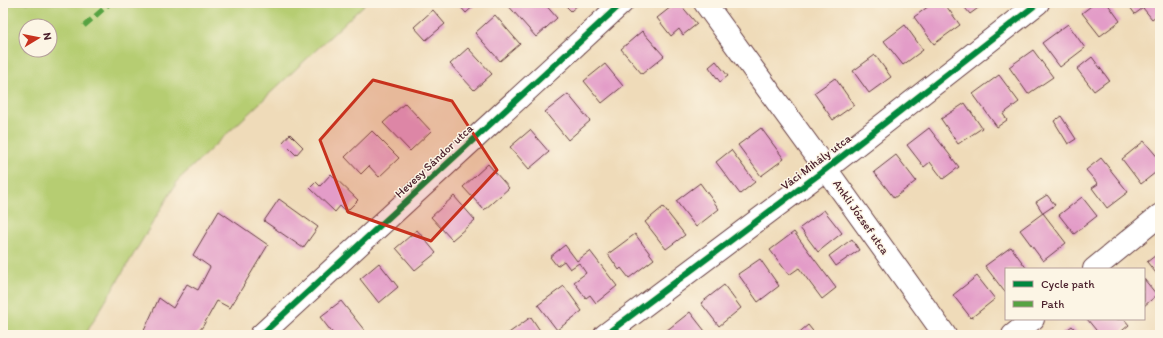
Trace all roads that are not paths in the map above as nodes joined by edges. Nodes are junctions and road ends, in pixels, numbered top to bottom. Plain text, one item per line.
1 (622, 3) edge
2 (706, 3) edge
3 (1038, 3) edge
4 (826, 169) junction
5 (1160, 215) edge
6 (1095, 268) edge
7 (1032, 320) edge
8 (266, 333) edge
9 (605, 335) edge
10 (945, 335) edge
11 (1013, 335) edge

1 - 8 street, Hevesy Sándor utca
2 - 4 street, Ankli József utca
3 - 4 street, Váci Mihály utca
4 - 9 street, Váci Mihály utca
4 - 10 street, Ankli József utca
5 - 6 street
7 - 11 street

